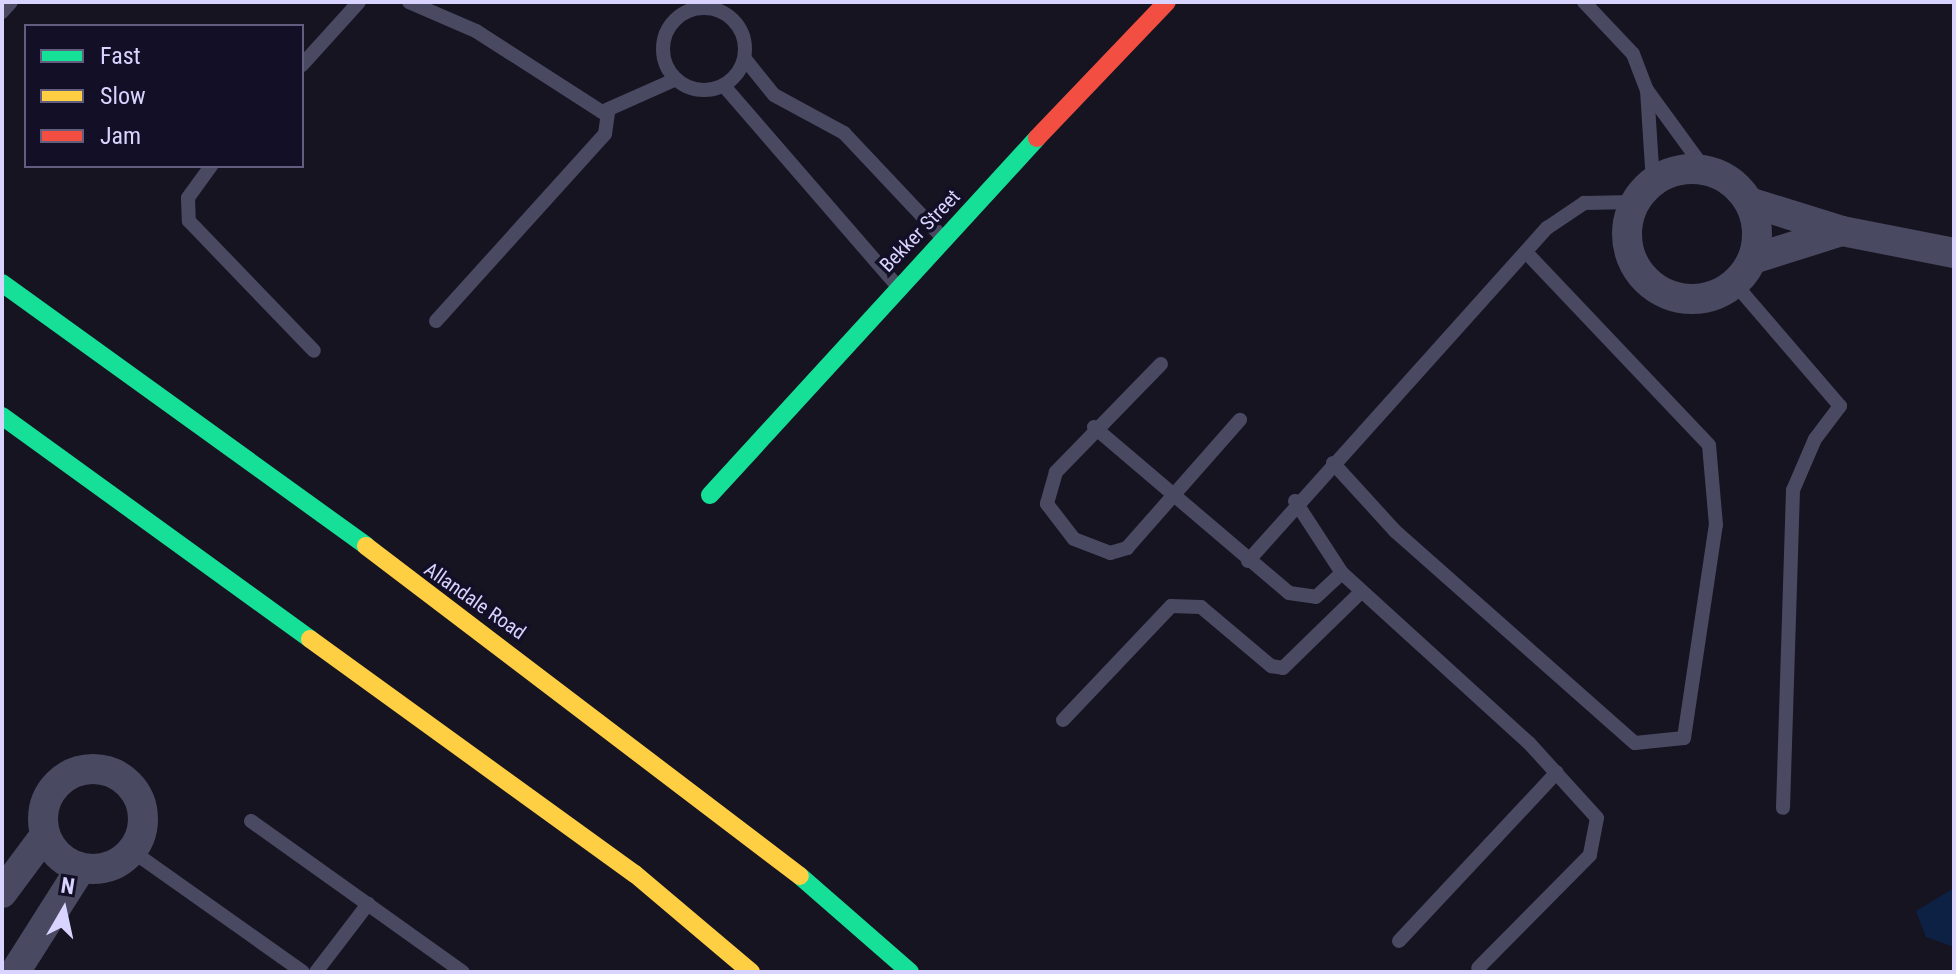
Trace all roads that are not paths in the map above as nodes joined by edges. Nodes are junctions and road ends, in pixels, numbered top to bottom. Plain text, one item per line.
1 (11, 2) edge
2 (359, 2) edge
3 (409, 2) edge
4 (737, 2) edge
5 (1167, 2) edge
6 (1584, 2) edge
7 (2, 12) edge
8 (727, 14) junction
9 (745, 59) junction
10 (304, 63) edge
11 (676, 79) junction
12 (724, 86) junction
13 (1647, 90) junction
14 (608, 113) junction
15 (210, 168) edge
16 (1706, 171) junction
17 (1644, 192) junction
18 (1749, 202) junction
19 (1842, 231) junction
20 (944, 238) junction
21 (1526, 252) junction
22 (1954, 253) edge
23 (1753, 259) junction
24 (2, 283) edge
25 (1735, 284) junction
26 (896, 285) junction
27 (436, 321) dead end
28 (314, 351) dead end
29 (1161, 364) dead end
30 (2, 416) edge
31 (1240, 420) dead end
32 (1094, 427) junction
33 (1333, 463) junction
34 (710, 495) dead end
35 (1171, 497) junction
36 (1295, 501) junction
37 (1248, 561) junction
38 (1342, 573) junction
39 (1362, 591) junction
40 (1063, 720) dead end
41 (1557, 772) junction
42 (1783, 808) dead end
43 (251, 821) dead end
44 (45, 835) junction
45 (132, 851) junction
46 (81, 868) junction
47 (2, 893) edge
48 (368, 904) junction
49 (1399, 941) dead end
50 (1478, 968) dead end
51 (15, 972) edge
52 (303, 972) edge
53 (316, 972) edge
54 (463, 972) edge
55 (751, 972) edge
56 (910, 972) edge

1 - 7 lane
2 - 10 lane
3 - 14 lane
4 - 8 lane
5 - 20 main road, Bekker Street
6 - 13 lane
8 - 9 lane
8 - 11 lane
9 - 12 lane
9 - 20 lane
11 - 12 lane
11 - 14 lane
12 - 26 lane
13 - 16 lane
13 - 17 lane
14 - 27 lane
15 - 28 lane
16 - 17 street
16 - 18 street
17 - 21 lane
17 - 25 street
18 - 19 street
18 - 23 street
19 - 22 street
19 - 23 street
20 - 26 main road, Bekker Street
21 - 33 lane
21 - 33 lane
23 - 25 street
24 - 56 main road, Allandale Road
25 - 42 lane
26 - 34 main road, Bekker Street
29 - 32 lane
30 - 55 main road
31 - 35 lane
32 - 35 lane
32 - 35 lane
33 - 36 lane
35 - 37 lane
36 - 37 lane
36 - 38 lane
37 - 38 lane
38 - 39 lane
39 - 40 lane
39 - 41 lane
41 - 49 lane
41 - 50 lane
43 - 48 lane
44 - 45 street
44 - 46 street
44 - 47 street
45 - 46 street
45 - 52 lane
46 - 51 street
48 - 53 lane
48 - 54 lane

